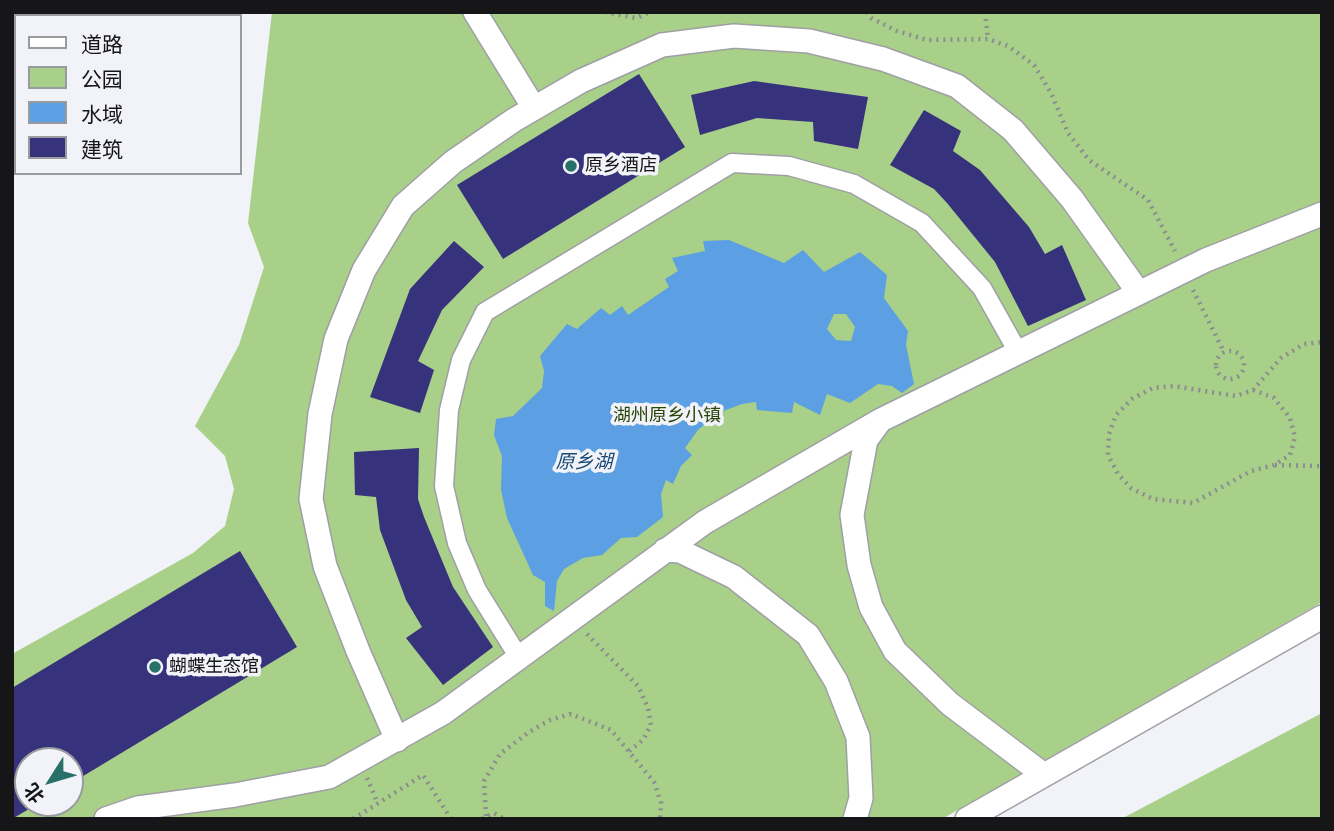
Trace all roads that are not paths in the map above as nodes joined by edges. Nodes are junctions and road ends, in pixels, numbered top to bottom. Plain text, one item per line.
1 (475, 12) edge
2 (534, 108) junction
3 (1322, 214) edge
4 (1139, 293) junction
5 (1018, 352) junction
6 (881, 420) junction
7 (665, 550) junction
8 (1322, 617) edge
9 (517, 656) junction
10 (397, 740) junction
11 (1044, 775) junction
12 (106, 819) edge
13 (855, 819) edge
14 (967, 819) edge

1 - 2 street
2 - 4 street
2 - 10 street
3 - 4 street
4 - 5 street
5 - 6 street
5 - 9 street
6 - 7 street
6 - 11 street
7 - 9 street
7 - 13 street
8 - 11 street
9 - 10 street
10 - 12 street
11 - 14 street

